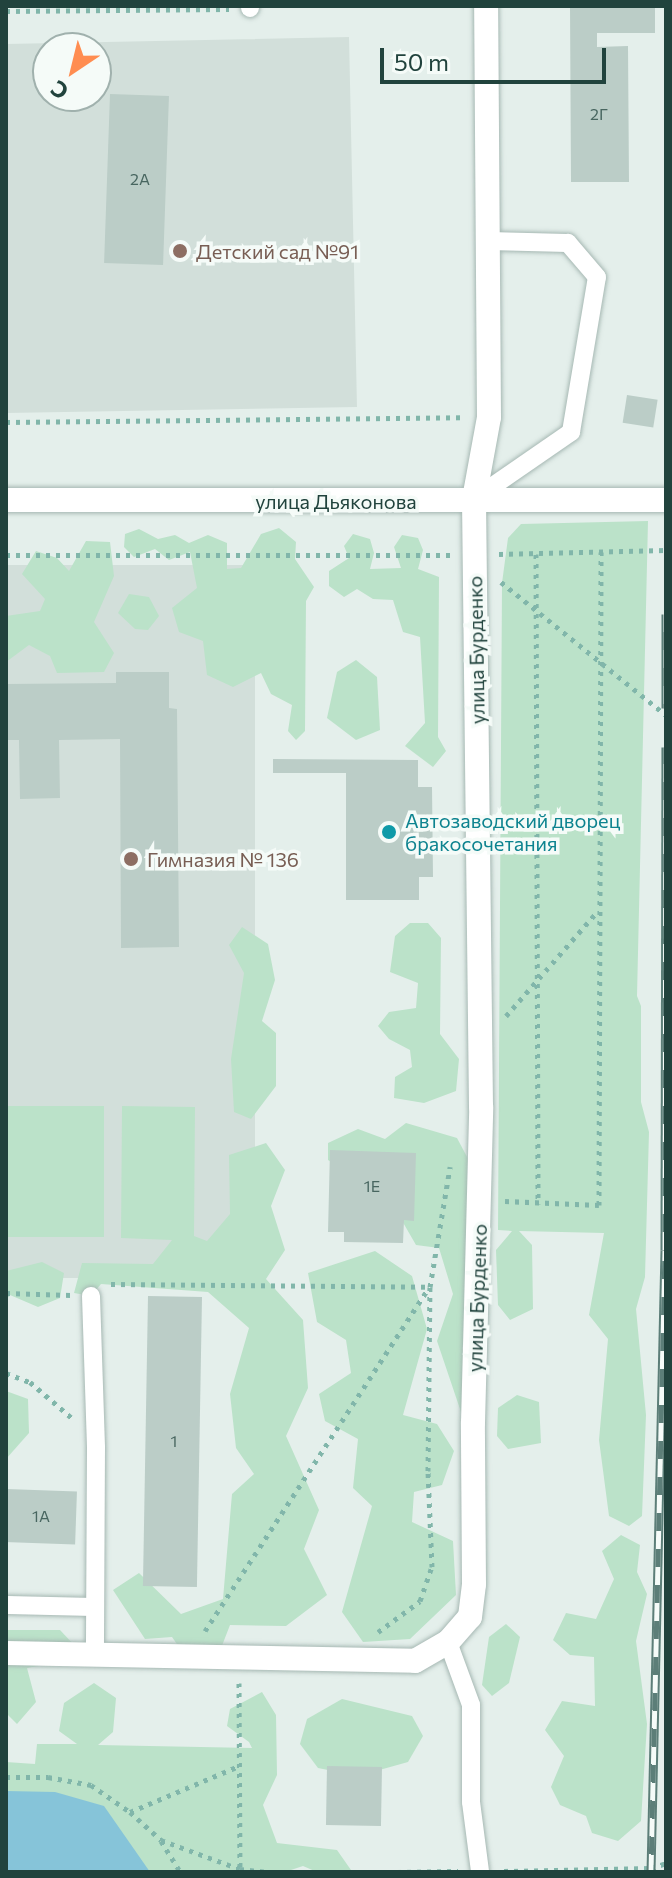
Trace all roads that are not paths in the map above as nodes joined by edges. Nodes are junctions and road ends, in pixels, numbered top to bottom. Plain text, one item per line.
1 (486, 6) edge
2 (488, 241) junction
3 (474, 499) junction
4 (6, 500) edge
5 (666, 500) edge
6 (91, 1296) road end
7 (6, 1605) edge
8 (95, 1607) junction
9 (448, 1642) junction
10 (6, 1653) edge
11 (95, 1655) junction
12 (480, 1871) edge

1 - 2 street, улица Бурденко
2 - 3 street, улица Бурденко
2 - 3 lane
3 - 4 street, улица Дьяконова
3 - 5 street, улица Дьяконова
3 - 9 street, улица Бурденко
6 - 8 lane
7 - 8 lane
8 - 11 lane
9 - 11 street, улица Бурденко
9 - 12 lane
10 - 11 street, улица Бурденко

